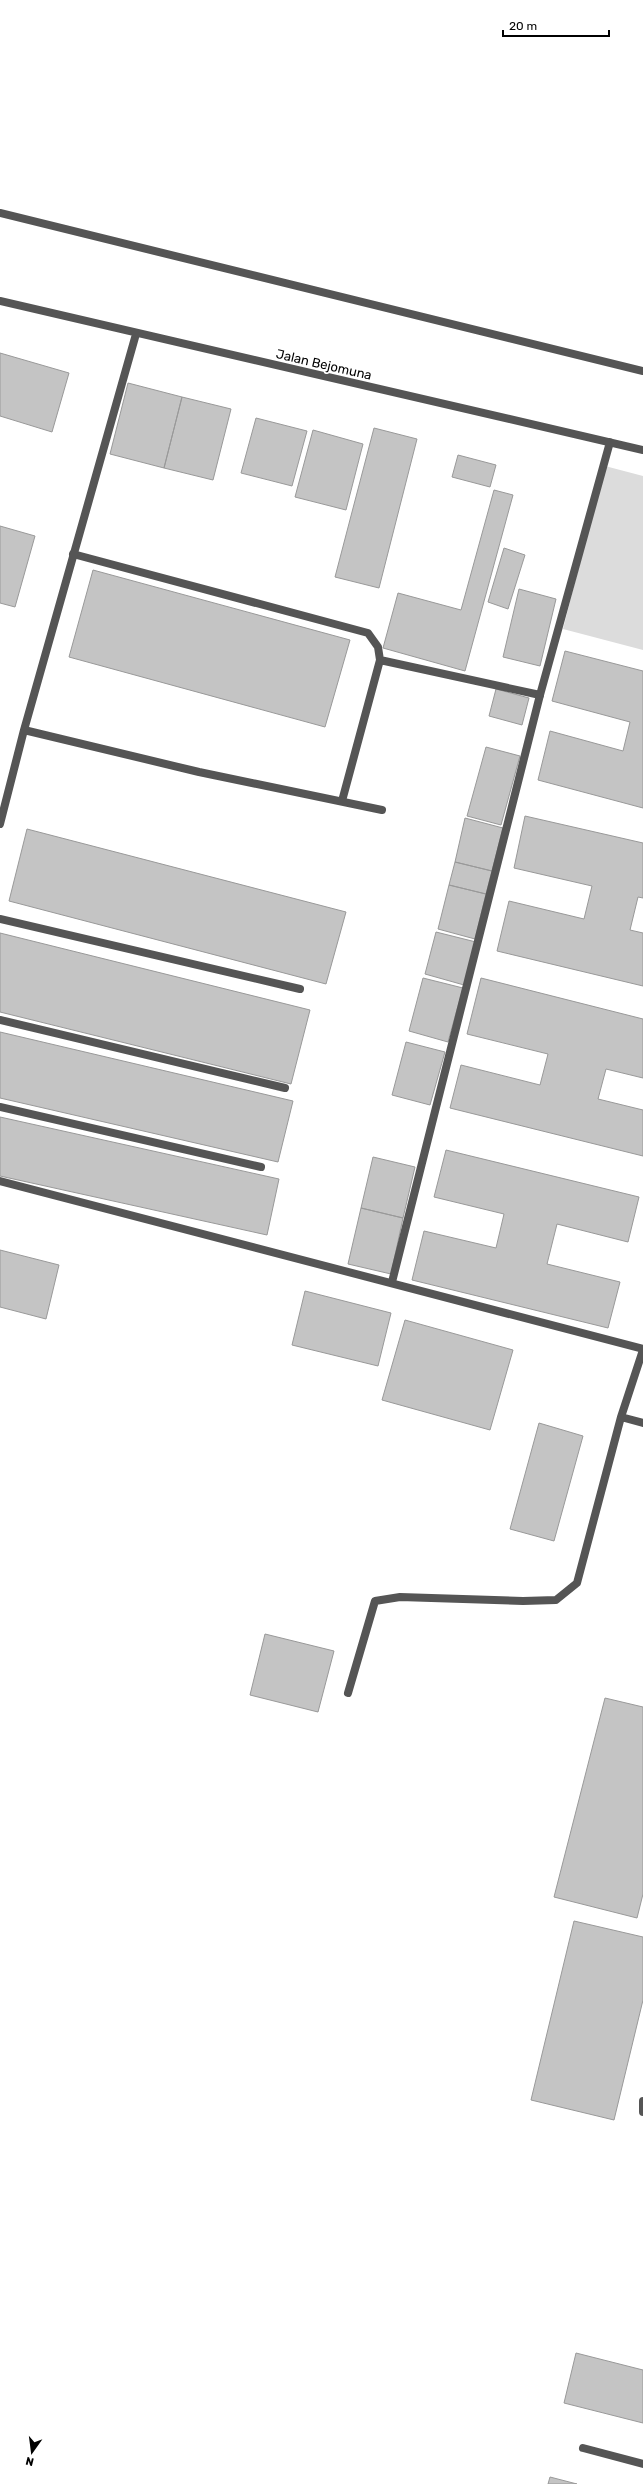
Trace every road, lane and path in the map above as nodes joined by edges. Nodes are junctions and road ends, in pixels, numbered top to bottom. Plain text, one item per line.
1 (0, 213) edge
2 (0, 302) edge
3 (136, 334) junction
4 (643, 371) edge
5 (610, 442) junction
6 (643, 450) edge
7 (73, 554) junction
8 (380, 660) junction
9 (540, 695) junction
10 (24, 730) junction
11 (342, 801) junction
12 (382, 810) dead end
13 (0, 824) edge
14 (0, 920) edge
15 (300, 989) dead end
16 (0, 1020) edge
17 (285, 1088) dead end
18 (0, 1107) edge
19 (261, 1167) dead end
20 (0, 1181) edge
21 (392, 1282) junction
22 (643, 1349) edge
23 (621, 1417) junction
24 (643, 1423) edge
25 (348, 1693) dead end
26 (643, 2101) edge
27 (643, 2112) edge
28 (583, 2448) dead end
29 (643, 2464) edge

1 - 4 street
2 - 3 street, Jalan Bejomuna
3 - 5 street, Jalan Bejomuna
3 - 7 street
5 - 6 street, Jalan Bejomuna
5 - 9 street
7 - 8 street
7 - 10 street
8 - 9 street
8 - 11 street
9 - 21 street
10 - 11 street
10 - 13 street
11 - 12 street
14 - 15 street
16 - 17 street
18 - 19 street
20 - 21 street
21 - 22 street
22 - 23 street
23 - 24 street
23 - 25 street
26 - 27 street
28 - 29 street

